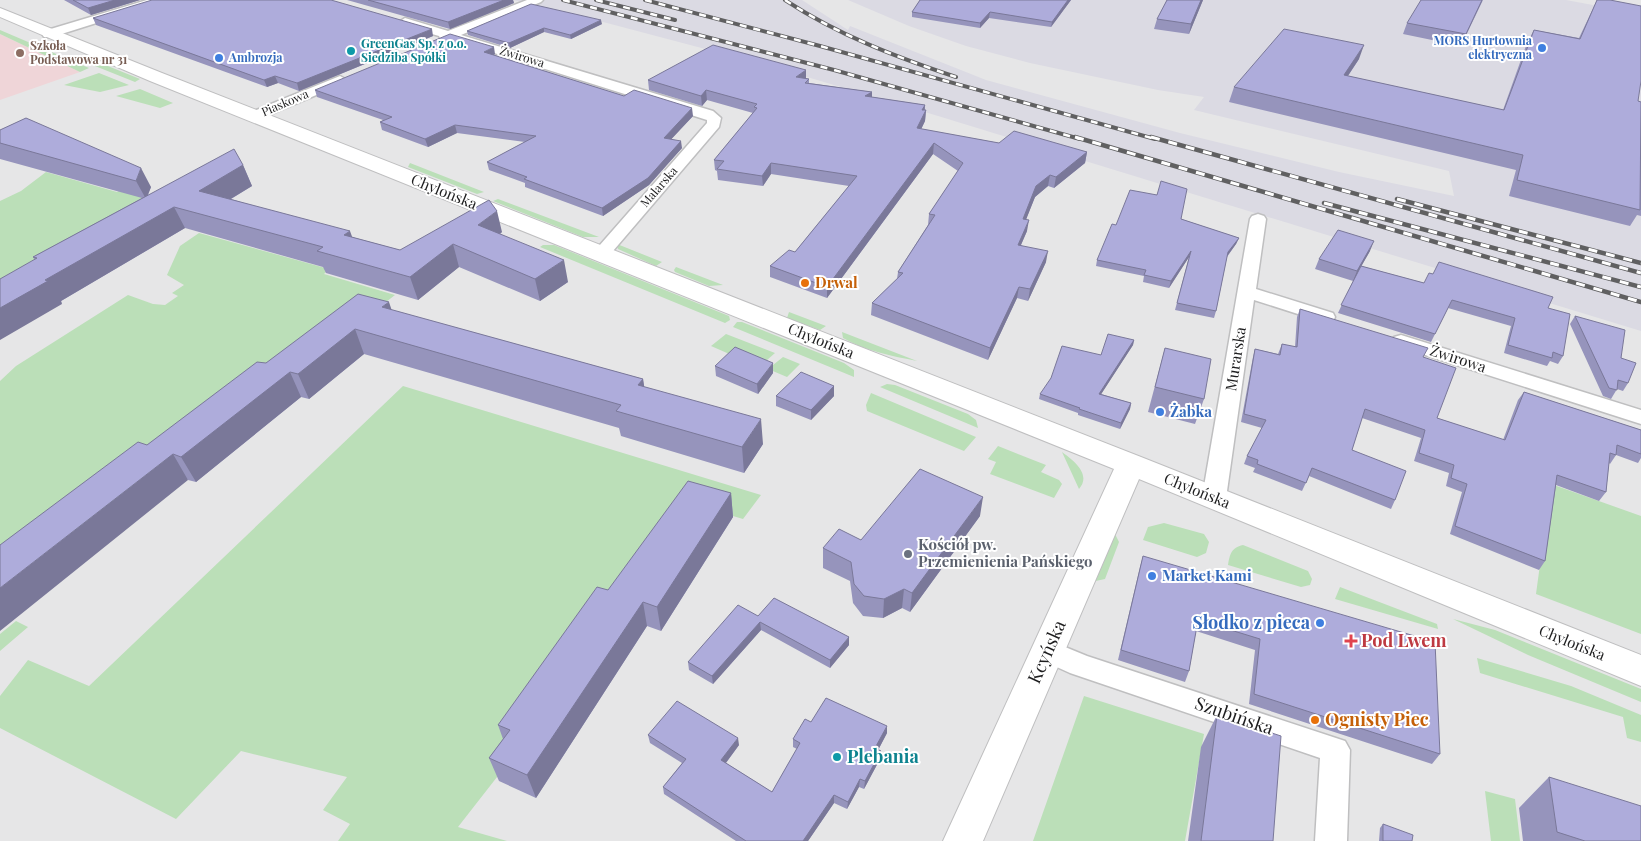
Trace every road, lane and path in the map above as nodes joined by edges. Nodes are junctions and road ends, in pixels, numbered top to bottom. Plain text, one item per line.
1 (159, 0) edge
2 (537, 0) edge
3 (0, 12) edge
4 (394, 19) edge
5 (48, 34) junction
6 (450, 35) junction
7 (432, 42) edge
8 (353, 75) edge
9 (254, 116) junction
10 (714, 118) joint
11 (1258, 219) dead end
12 (601, 254) junction
13 (1247, 292) junction
14 (1342, 322) edge
15 (1380, 334) edge
16 (1641, 418) edge
17 (1131, 464) junction
18 (1214, 498) junction
19 (1048, 651) junction
20 (1641, 671) edge
21 (964, 841) edge
22 (1331, 841) edge

1 - 5 street
2 - 6 street
3 - 5 street, Chylońska
4 - 6 street, Żwirowa
5 - 9 street, Chylońska
6 - 7 street
6 - 10 street, Żwirowa
8 - 9 street, Piaskowa
9 - 12 street, Chylońska
10 - 12 street, Malarska
11 - 13 street, Murarska
12 - 17 street, Chylońska
13 - 14 street
13 - 18 street, Murarska
15 - 16 street, Żwirowa
17 - 18 street, Chylońska
17 - 19 street, Kcyńska
18 - 20 street, Chylońska
19 - 21 street, Kcyńska
19 - 22 street, Szubińska

